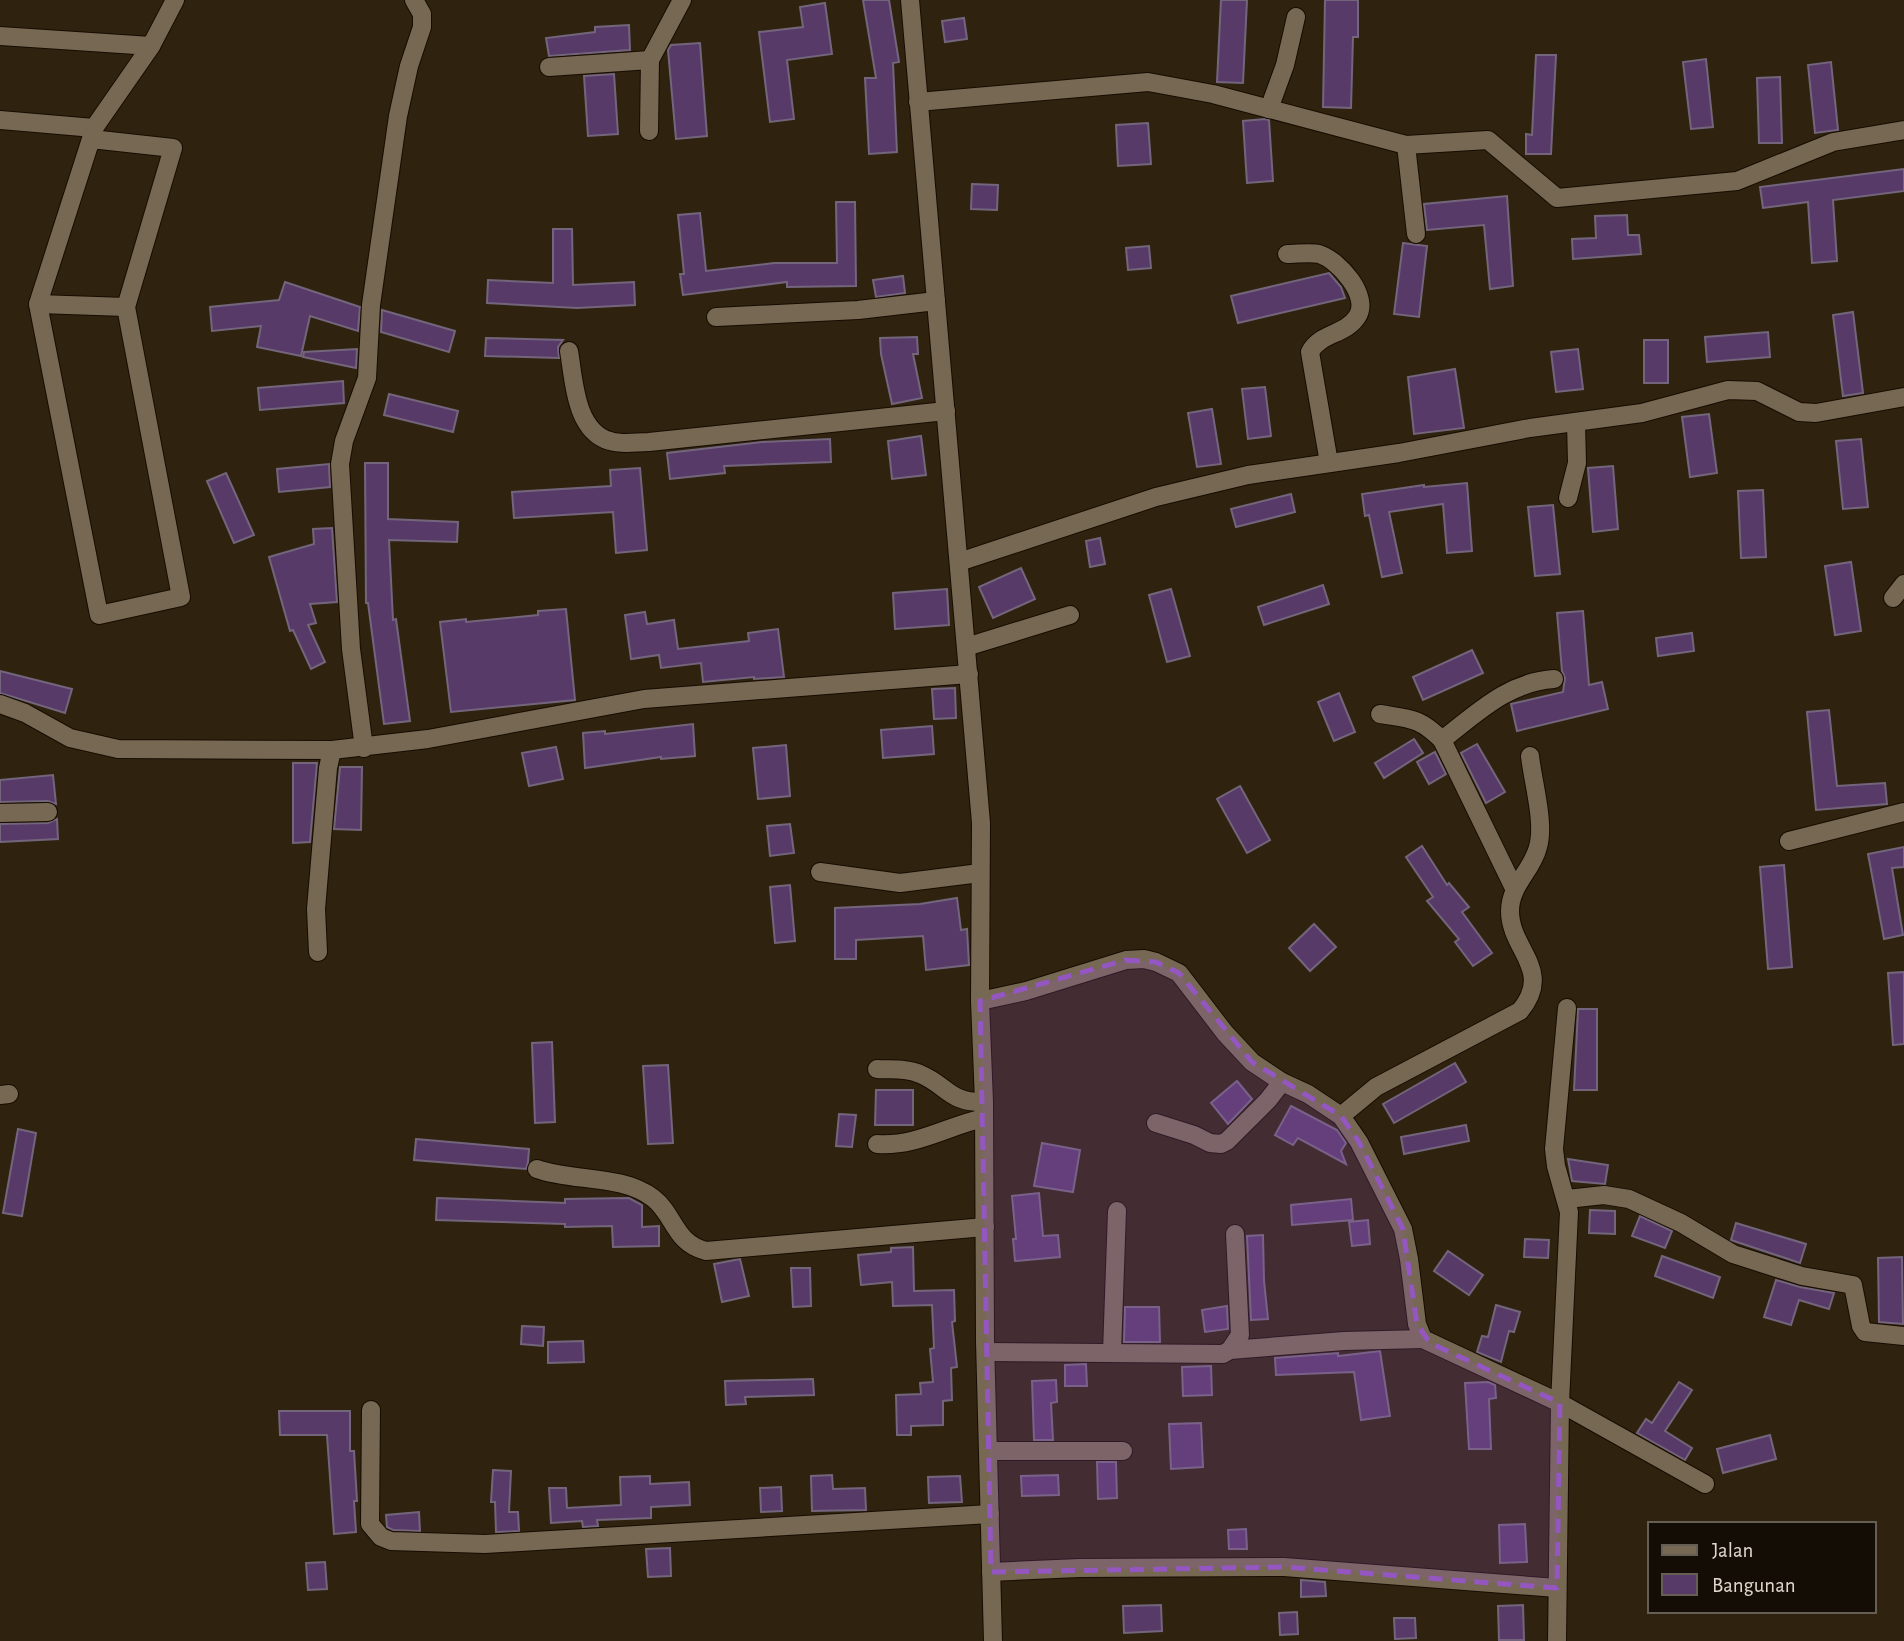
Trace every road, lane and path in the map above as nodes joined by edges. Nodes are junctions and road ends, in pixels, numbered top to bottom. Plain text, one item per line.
1 (175, 0) edge
2 (414, 0) edge
3 (682, 0) edge
4 (910, 0) edge
5 (1296, 17) dead end
6 (0, 36) edge
7 (151, 46) junction
8 (650, 60) junction
9 (549, 66) dead end
10 (918, 102) junction
11 (1269, 109) junction
12 (0, 120) edge
13 (1904, 130) edge
14 (649, 131) dead end
15 (92, 134) junction
16 (1406, 145) junction
17 (1416, 234) dead end
18 (1287, 254) dead end
19 (936, 301) junction
20 (38, 304) junction
21 (126, 307) junction
22 (716, 317) dead end
23 (569, 351) dead end
24 (1904, 397) edge
25 (946, 411) junction
26 (1576, 422) junction
27 (1329, 463) junction
28 (1568, 498) dead end
29 (959, 562) junction
30 (1070, 615) dead end
31 (966, 647) junction
32 (969, 674) junction
33 (1554, 679) dead end
34 (0, 704) edge
35 (1380, 715) dead end
36 (1442, 740) junction
37 (364, 748) junction
38 (332, 750) junction
39 (1530, 756) dead end
40 (1904, 811) edge
41 (48, 812) dead end
42 (0, 813) edge
43 (1789, 841) dead end
44 (820, 872) dead end
45 (980, 873) junction
46 (1514, 888) junction
47 (318, 952) dead end
48 (980, 1001) junction
49 (1567, 1009) dead end
50 (877, 1069) dead end
51 (1282, 1082) junction
52 (984, 1110) junction
53 (1342, 1116) junction
54 (1156, 1123) dead end
55 (877, 1144) dead end
56 (537, 1168) dead end
57 (1567, 1199) junction
58 (1117, 1211) dead end
59 (985, 1227) junction
60 (1235, 1234) dead end
61 (1904, 1336) edge
62 (1423, 1339) junction
63 (1230, 1350) junction
64 (986, 1352) junction
65 (1112, 1352) junction
66 (1560, 1403) junction
67 (370, 1410) dead end
68 (988, 1451) junction
69 (1123, 1451) dead end
70 (1705, 1484) dead end
71 (990, 1514) junction
72 (991, 1572) junction
73 (1557, 1588) junction
74 (993, 1641) edge
75 (1557, 1641) edge

1 - 7 street
2 - 37 street
3 - 8 street
4 - 10 street
5 - 11 street
6 - 7 street
7 - 15 street
8 - 9 street
8 - 14 street
10 - 11 street
10 - 19 street
11 - 16 street
12 - 15 street
13 - 16 street
15 - 20 street
15 - 21 street
16 - 17 street
18 - 27 street
19 - 22 street
19 - 25 street
20 - 21 street
20 - 21 street
23 - 25 street
24 - 26 street
25 - 29 street
26 - 27 street
26 - 28 street
27 - 29 street
29 - 31 street
30 - 31 street
31 - 32 street
32 - 37 street
32 - 45 street
33 - 36 street
34 - 38 street
35 - 36 street
36 - 46 street
37 - 38 street
38 - 47 street
39 - 46 street
40 - 43 street
41 - 42 street
44 - 45 street
45 - 48 street
46 - 53 street
48 - 51 street
48 - 52 street
49 - 57 street
50 - 52 street
51 - 53 street
51 - 54 street
52 - 55 street
52 - 59 street
53 - 62 street
56 - 59 street
57 - 61 street
57 - 66 street
58 - 65 street
59 - 64 street
60 - 63 street
62 - 63 street
62 - 66 street
63 - 65 street
64 - 65 street
64 - 68 street
66 - 70 street
66 - 73 street
67 - 71 street
68 - 69 street
68 - 71 street
71 - 72 street
72 - 73 street
72 - 74 street
73 - 75 street

